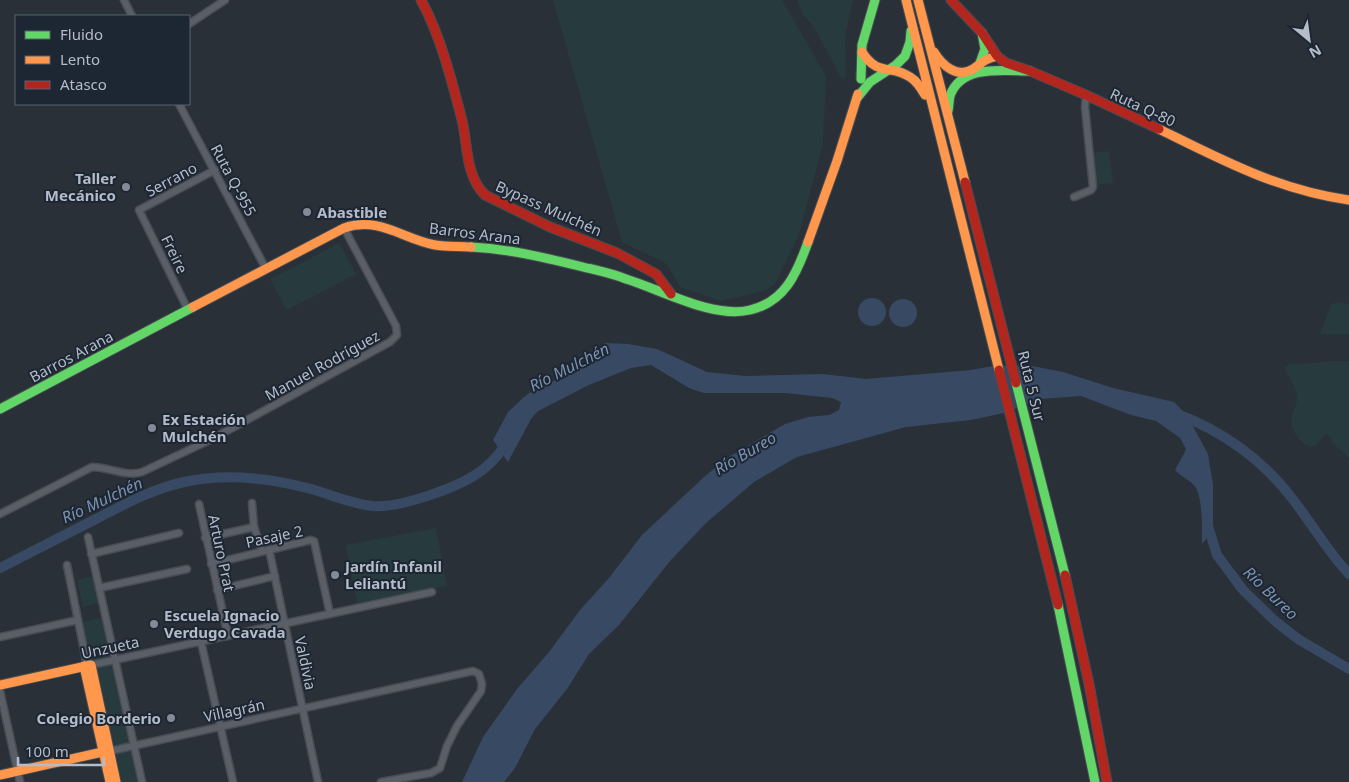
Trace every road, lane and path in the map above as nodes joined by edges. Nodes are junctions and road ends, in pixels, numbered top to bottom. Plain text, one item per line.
1 (124, 0) edge
2 (225, 0) edge
3 (422, 0) edge
4 (875, 0) edge
5 (906, 0) edge
6 (918, 0) edge
7 (951, 0) edge
8 (132, 15) edge
9 (910, 19) junction
10 (190, 23) edge
11 (982, 33) junction
12 (928, 39) junction
13 (862, 52) junction
14 (997, 56) junction
15 (980, 63) junction
16 (887, 71) junction
17 (1030, 71) junction
18 (986, 72) junction
19 (861, 79) junction
20 (1086, 95) junction
21 (857, 98) junction
22 (180, 105) edge
23 (933, 113) junction
24 (948, 120) junction
25 (214, 170) junction
26 (1074, 196) dead end
27 (1349, 200) edge
28 (139, 210) joint
29 (344, 228) junction
30 (266, 269) junction
31 (670, 294) junction
32 (188, 310) junction
33 (0, 409) edge
34 (252, 502) dead end
35 (199, 504) dead end
36 (0, 514) edge
37 (254, 527) junction
38 (179, 533) dead end
39 (88, 537) dead end
40 (205, 538) junction
41 (269, 550) junction
42 (262, 551) junction
43 (92, 554) junction
44 (211, 564) junction
45 (67, 565) dead end
46 (188, 569) dead end
47 (275, 576) junction
48 (99, 588) junction
49 (217, 590) junction
50 (432, 592) dead end
51 (330, 614) junction
52 (78, 620) junction
53 (285, 624) junction
54 (228, 636) junction
55 (0, 637) edge
56 (201, 642) junction
57 (115, 660) junction
58 (87, 665) junction
59 (0, 685) edge
60 (0, 691) edge
61 (303, 709) junction
62 (220, 726) junction
63 (134, 746) junction
64 (106, 752) junction
65 (17, 771) junction
66 (0, 775) edge
67 (20, 782) edge
68 (110, 782) edge
69 (116, 782) edge
70 (142, 782) edge
71 (233, 782) edge
72 (318, 782) edge
73 (381, 782) edge
74 (1095, 782) edge
75 (1107, 782) edge

1 - 8 street
2 - 10 street
3 - 31 main road, Bypass Mulchén
4 - 13 main road, Barros Arana
5 - 9 main road, Ruta 5 Sur
6 - 12 main road, Ruta 5 Sur
7 - 11 main road, Ruta Q-80
9 - 16 main road
9 - 23 main road, Ruta 5 Sur
11 - 14 main road, Ruta Q-80
11 - 15 main road
12 - 15 main road
12 - 24 main road, Ruta 5 Sur
13 - 16 main road
13 - 19 main road, Barros Arana
14 - 15 main road
14 - 17 main road, Ruta Q-80
14 - 18 main road
16 - 19 main road
16 - 21 main road
16 - 23 main road
17 - 18 main road
17 - 20 main road, Ruta Q-80
18 - 24 main road
19 - 21 main road, Barros Arana
20 - 26 street
20 - 27 main road, Ruta Q-80
21 - 31 main road, Barros Arana
22 - 25 street, Ruta Q-955
23 - 74 main road, Ruta 5 Sur
24 - 75 main road, Ruta 5 Sur
25 - 28 street, Serrano
25 - 30 street, Ruta Q-955
28 - 32 street, Freire
29 - 30 main road, Barros Arana
29 - 31 main road, Barros Arana
29 - 36 street, Manuel Rodríguez
30 - 32 main road, Barros Arana
32 - 33 main road, Barros Arana
34 - 37 street
35 - 40 street, Arturo Prat
37 - 40 street
37 - 42 street
38 - 43 street
39 - 43 street
40 - 44 street, Arturo Prat
41 - 42 street, Pasaje 2
41 - 47 street, Valdivia
41 - 51 street, Pasaje 2
42 - 44 street, Pasaje 2
43 - 48 street
44 - 49 street, Arturo Prat
45 - 52 street
46 - 48 street
47 - 49 street
47 - 53 street, Valdivia
48 - 57 street
49 - 54 street, Arturo Prat
50 - 51 street, Unzueta
51 - 53 street, Unzueta
52 - 55 street
52 - 58 street
53 - 54 street, Unzueta
53 - 61 street, Valdivia
54 - 56 street, Unzueta
56 - 57 street, Unzueta
56 - 62 street
57 - 58 street, Unzueta
57 - 63 street
58 - 59 main road, Unzueta
58 - 64 main road
60 - 65 street
61 - 62 street, Villagrán
61 - 72 street, Valdivia
61 - 73 street, Villagrán
62 - 63 street, Villagrán
62 - 71 street
63 - 64 street, Villagrán
63 - 70 street
64 - 65 main road, Villagrán
64 - 68 main road
64 - 69 main road
65 - 66 main road, Villagrán
65 - 67 street

